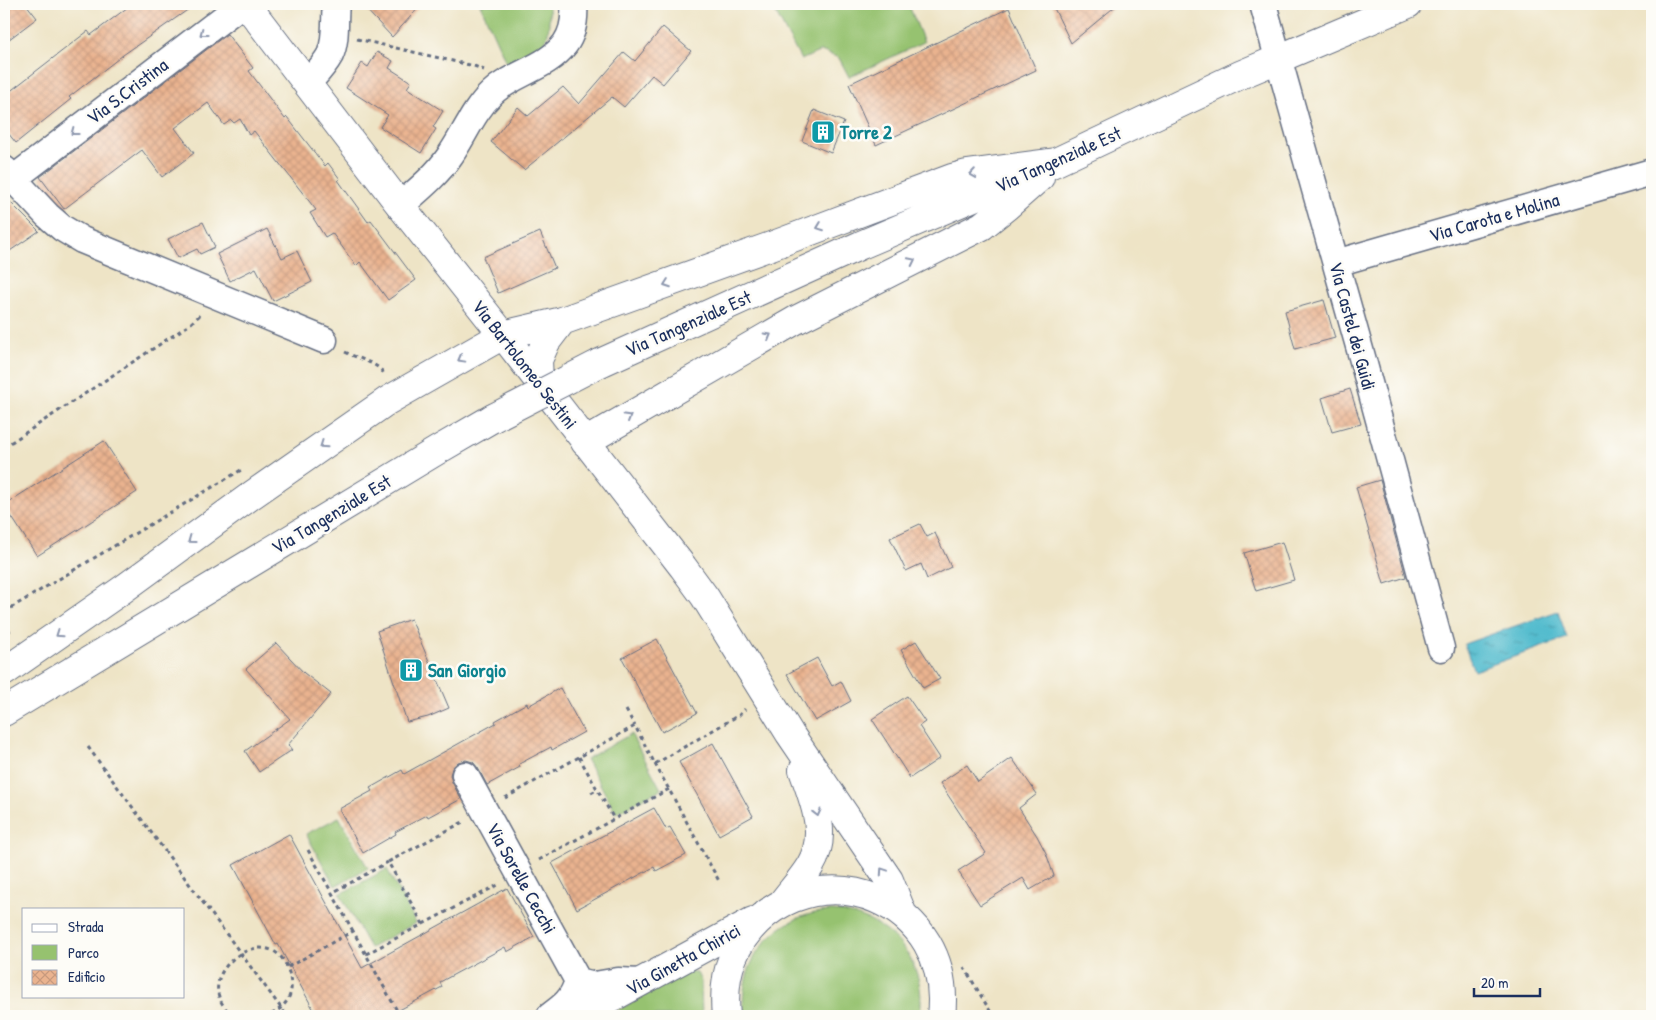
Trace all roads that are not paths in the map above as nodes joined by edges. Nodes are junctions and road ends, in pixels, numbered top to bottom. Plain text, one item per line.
1 (242, 4) edge
2 (246, 4) edge
3 (336, 4) edge
4 (574, 4) edge
5 (1263, 4) edge
6 (1408, 4) edge
7 (1278, 58) junction
8 (307, 84) junction
9 (1056, 162) junction
10 (1652, 172) edge
11 (8, 174) edge
12 (400, 206) junction
13 (1336, 263) junction
14 (562, 321) junction
15 (503, 335) junction
16 (324, 340) road end
17 (539, 381) junction
18 (585, 442) junction
19 (1441, 648) dead end
20 (74, 669) junction
21 (4, 672) edge
22 (4, 712) edge
23 (4, 732) edge
24 (790, 734) junction
25 (465, 775) dead end
26 (772, 910) junction
27 (903, 915) junction
28 (578, 981) junction
29 (641, 982) junction
30 (945, 1013) edge
31 (550, 1016) edge
32 (578, 1016) edge
33 (726, 1016) edge

1 -> 11 street, Via S.Cristina
2 - 8 main road, Via Bartolomeo Sestini
3 - 8 street
4 - 12 street
5 - 7 street, Via Castel dei Guidi
6 - 7 main road, Via Tangenziale Est
7 - 9 main road, Via Tangenziale Est
7 - 13 street, Via Castel dei Guidi
8 - 12 main road, Via Bartolomeo Sestini
9 -> 14 main road
18 -> 9 main road
9 - 20 main road, Via Tangenziale Est, bridge
10 - 13 street, Via Carota e Molina
11 - 16 street
12 - 15 main road, Via Bartolomeo Sestini
13 - 19 street, Via Castel dei Guidi
14 - 15 main road
14 - 17 main road
15 - 17 main road, Via Bartolomeo Sestini
15 -> 21 main road
17 - 18 main road, Via Bartolomeo Sestini
18 - 24 main road, Via Bartolomeo Sestini
20 - 22 main road, Via Tangenziale Est
20 - 23 main road
24 -> 26 main road
27 -> 24 main road
25 - 28 street, Via Sorelle Cecchi
26 - 27 main road, Via Ginetta Chirici
26 - 29 main road, Via Ginetta Chirici
26 - 33 main road
27 - 30 main road
28 - 29 street
28 - 31 street
29 - 32 main road, Via Ginetta Chirici

